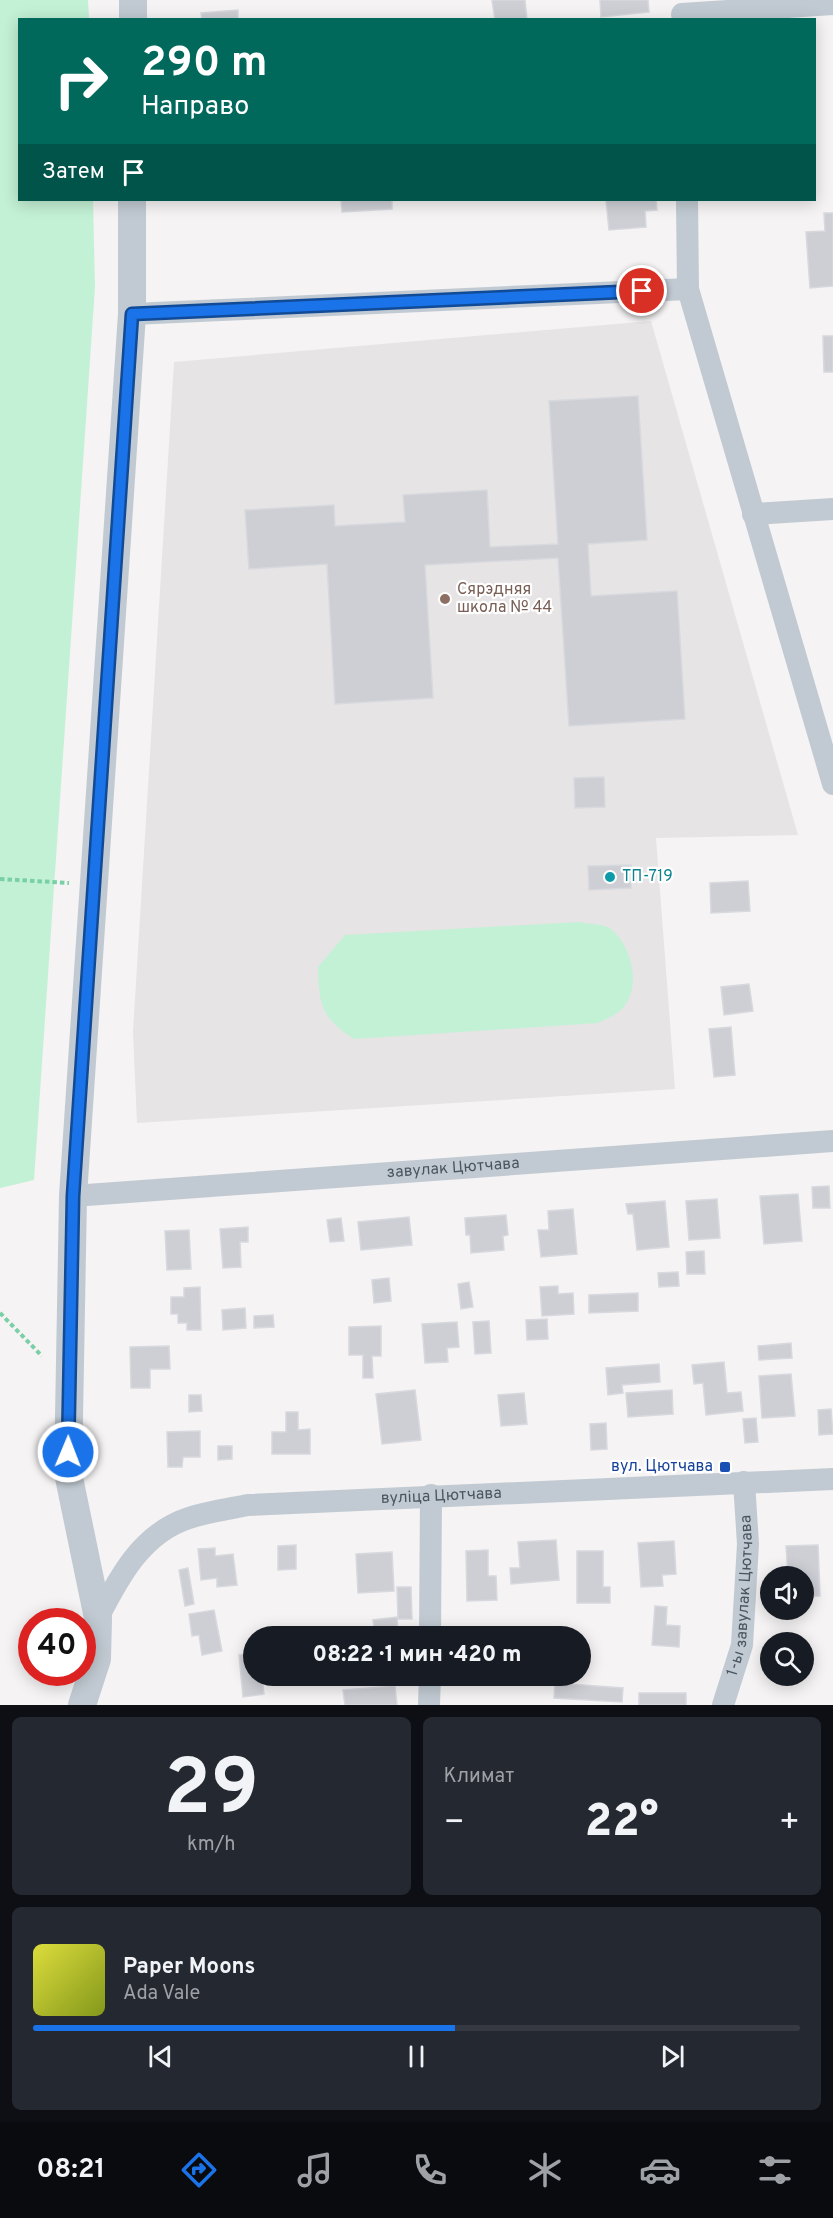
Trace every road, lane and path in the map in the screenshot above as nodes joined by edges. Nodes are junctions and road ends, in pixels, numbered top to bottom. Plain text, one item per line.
1 (133, 0) edge
2 (833, 4) edge
3 (682, 11) edge
4 (133, 18) edge
5 (132, 201) edge
6 (687, 201) edge
7 (688, 289) junction
8 (132, 314) junction
9 (833, 509) edge
10 (753, 514) junction
11 (833, 784) edge
12 (0, 879) edge
13 (94, 884) junction
14 (833, 1141) edge
15 (73, 1196) junction
16 (0, 1313) edge
17 (69, 1389) junction
18 (833, 1479) edge
19 (744, 1482) junction
20 (431, 1495) junction
21 (98, 1617) junction
22 (430, 1626) edge
23 (430, 1686) edge
24 (82, 1705) edge
25 (429, 1705) edge
26 (723, 1705) edge

1 - 4 street
2 - 3 street
5 - 8 street
6 - 7 street
7 - 8 street
7 - 10 street
8 - 13 street
9 - 10 street
10 - 11 street
12 - 13 path
13 - 15 street
14 - 15 street, завулак Цютчава
15 - 17 street
16 - 17 path
17 - 21 street
18 - 19 street, вуліца Цютчава
19 - 20 street, вуліца Цютчава
19 - 26 street, 1-ы завулак Цютчава
20 - 21 street, вуліца Цютчава
20 - 22 street
21 - 24 street
23 - 25 street

